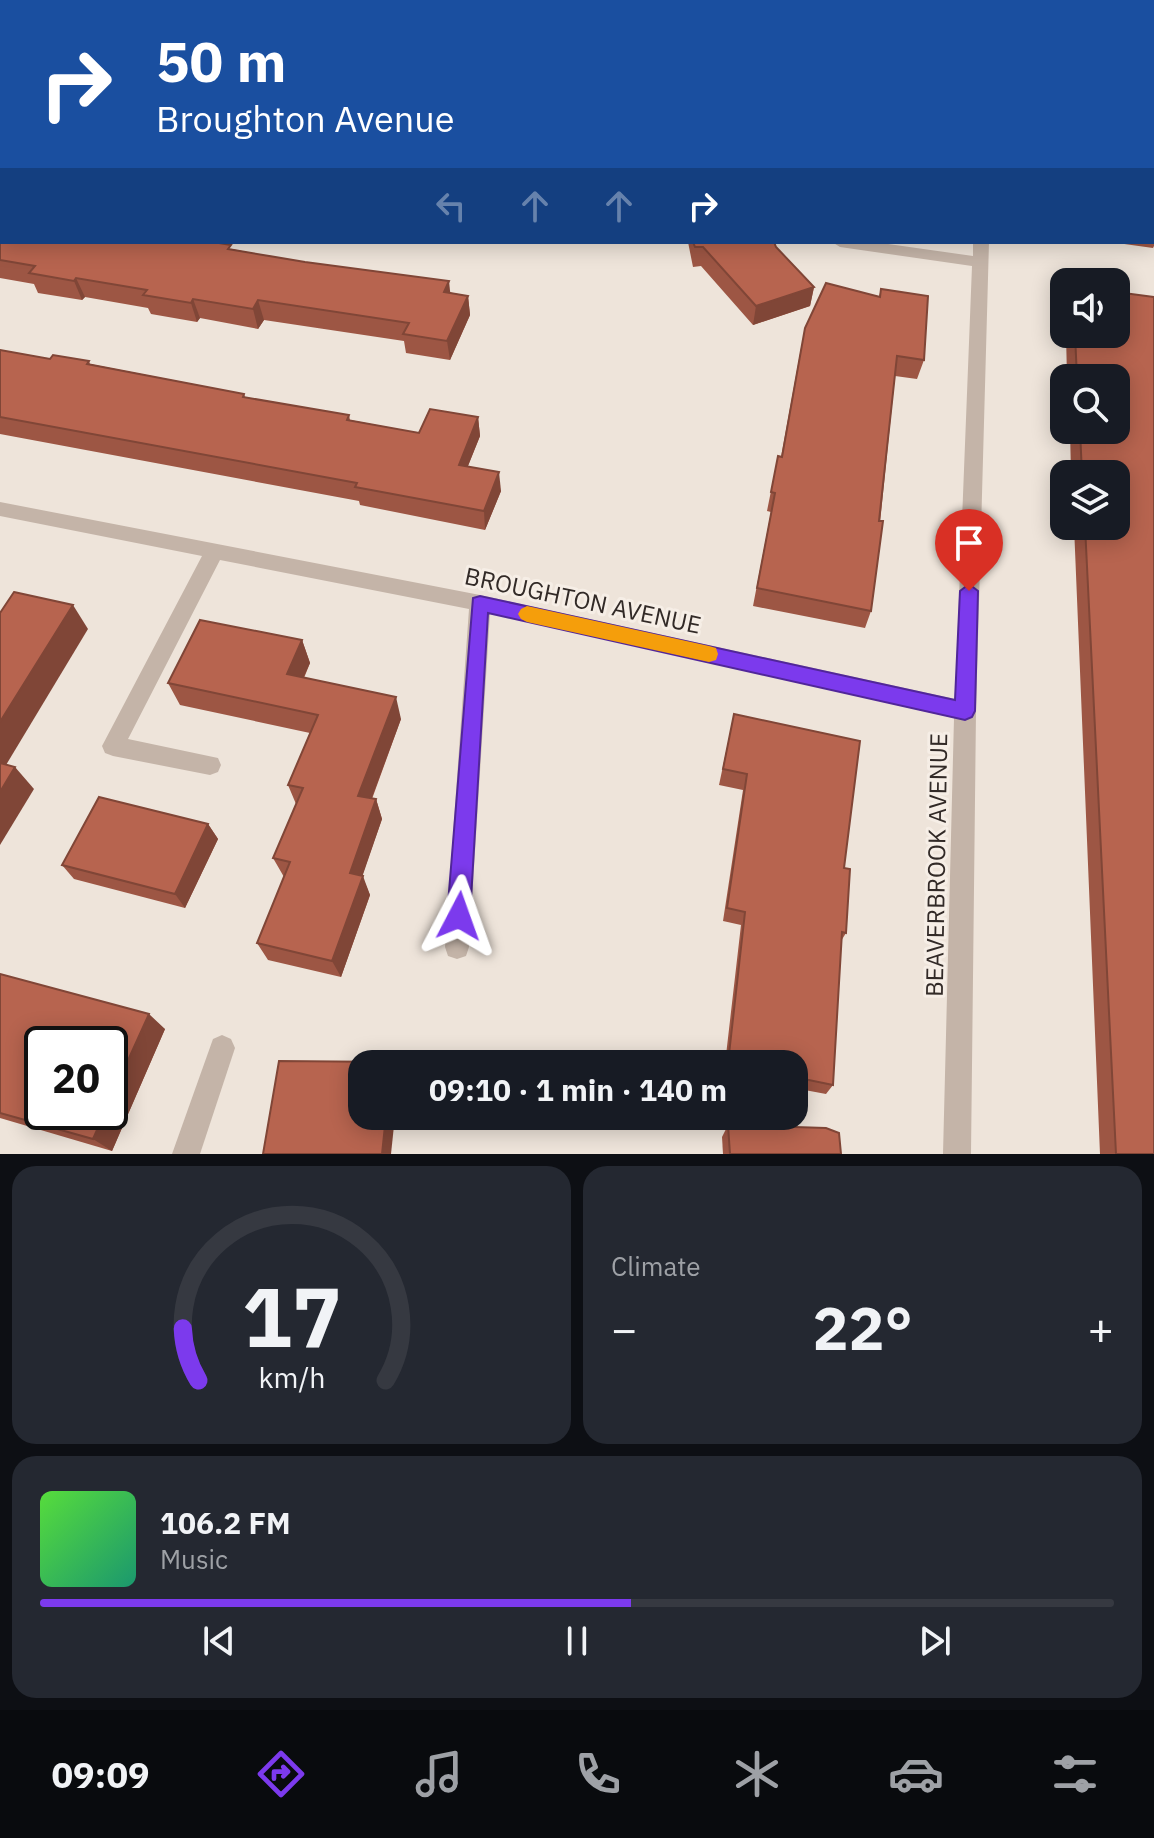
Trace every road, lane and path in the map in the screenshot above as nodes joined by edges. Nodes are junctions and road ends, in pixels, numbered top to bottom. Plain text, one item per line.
1 (868, 244) edge
2 (980, 252) edge
3 (0, 509) edge
4 (214, 553) junction
5 (480, 603) junction
6 (965, 711) junction
7 (210, 765) dead end
8 (457, 947) dead end
9 (222, 1048) dead end
10 (186, 1154) edge
11 (957, 1154) edge

1 - 2 street
2 - 6 street, BEAVERBROOK AVENUE
3 - 4 street, BROUGHTON AVENUE
4 - 5 street, BROUGHTON AVENUE
4 - 7 street
5 - 6 street, BROUGHTON AVENUE
5 - 8 street
6 - 11 street, BEAVERBROOK AVENUE
9 - 10 street

